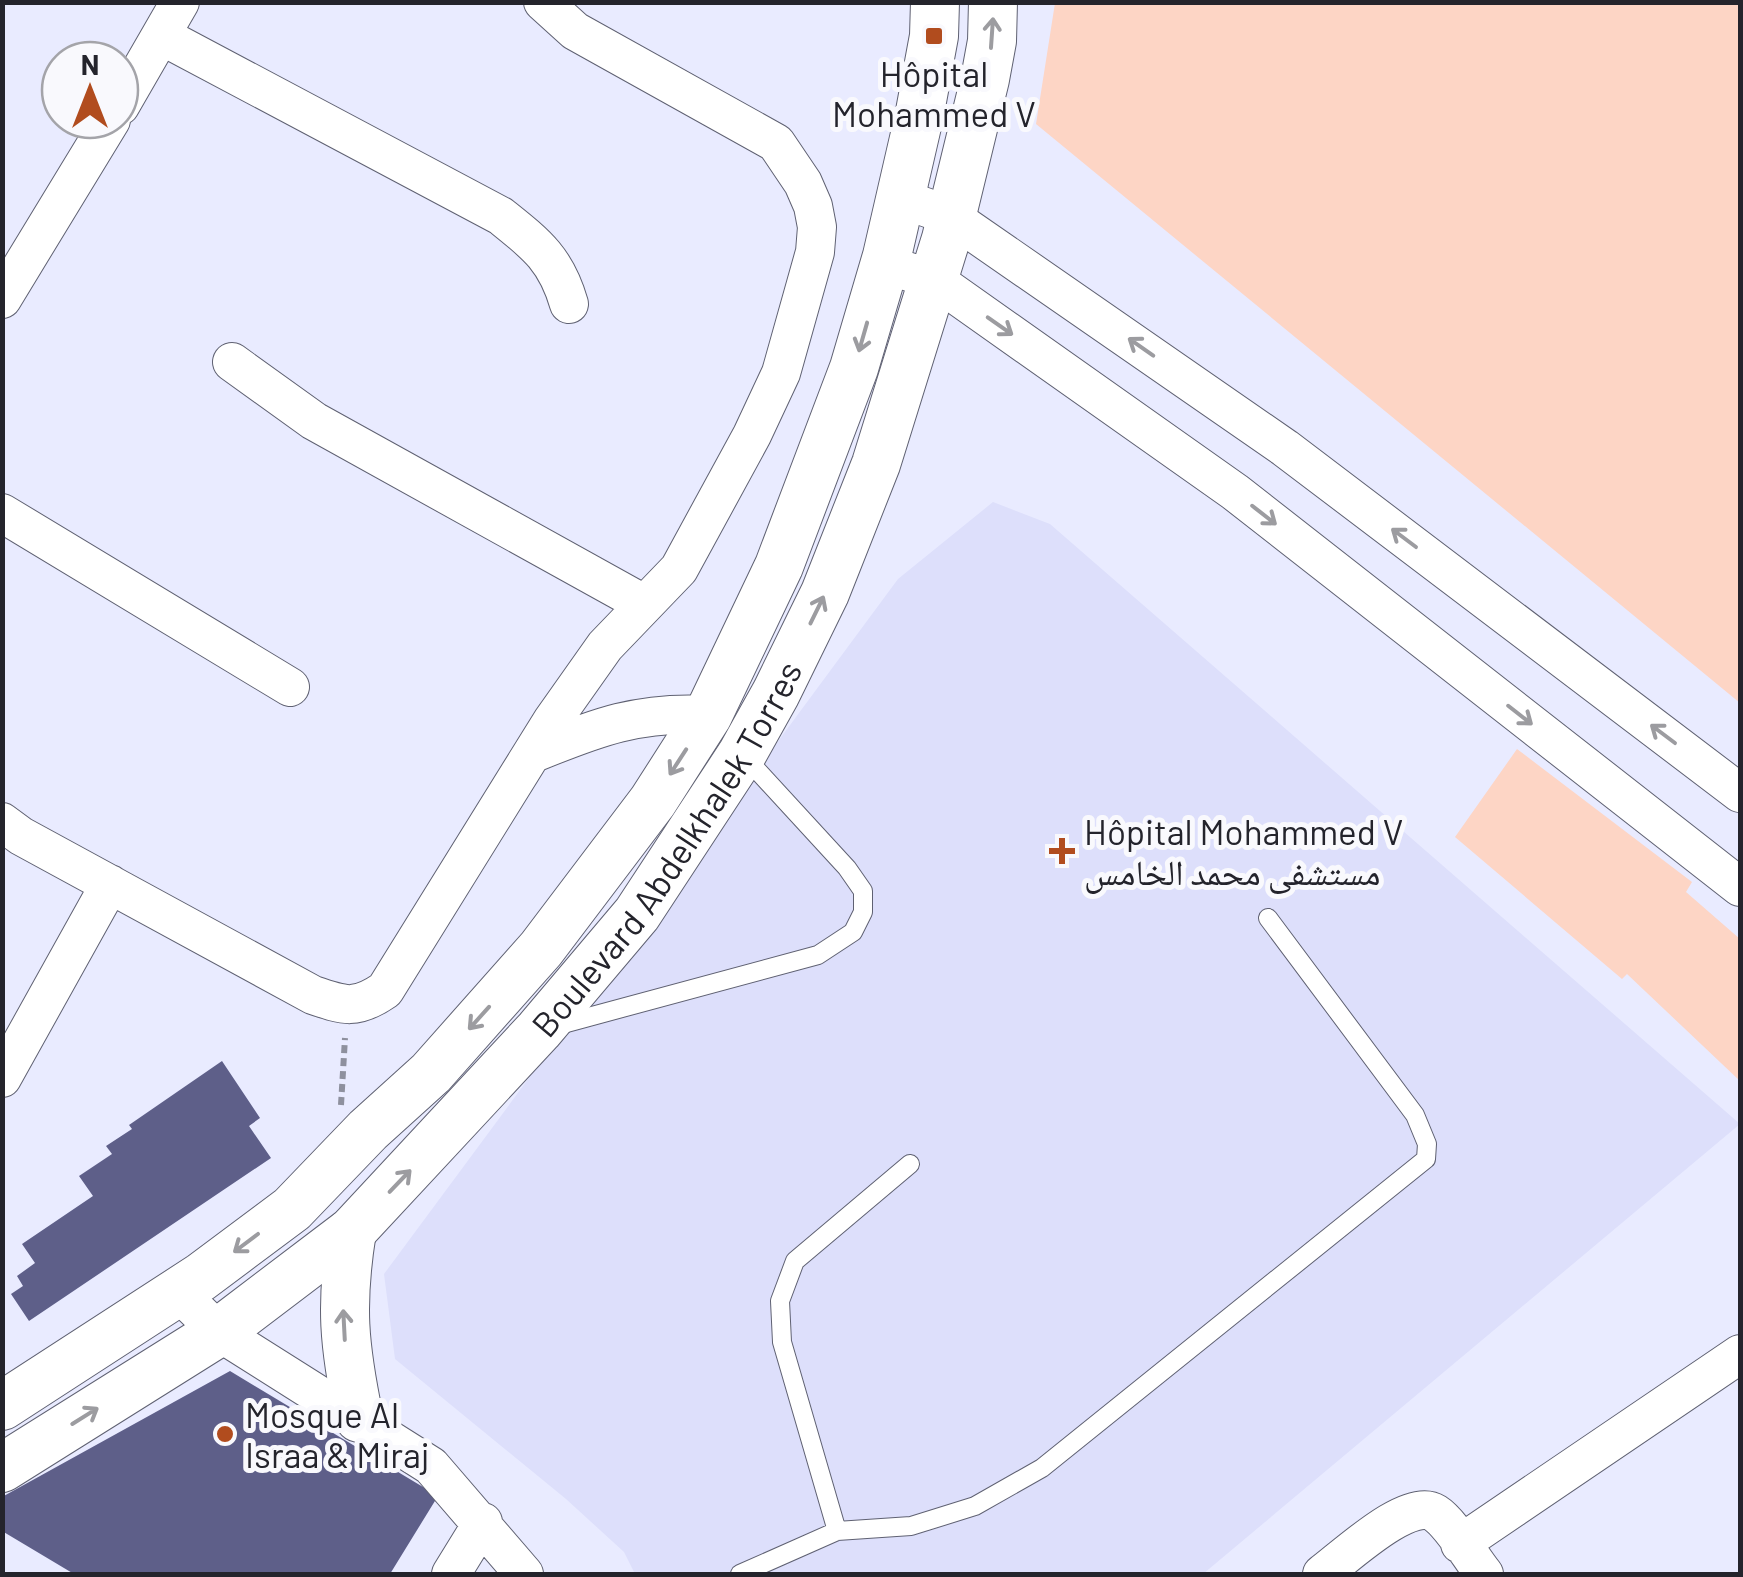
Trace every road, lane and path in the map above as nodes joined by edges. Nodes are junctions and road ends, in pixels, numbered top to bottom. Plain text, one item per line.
1 (180, 2) edge
2 (543, 2) edge
3 (935, 2) edge
4 (993, 2) edge
5 (162, 36) junction
6 (140, 73) edge
7 (99, 140) edge
8 (900, 198) junction
9 (950, 216) junction
10 (884, 264) junction
11 (934, 280) junction
12 (2, 298) edge
13 (568, 304) dead end
14 (232, 362) dead end
15 (2, 513) edge
16 (644, 604) junction
17 (290, 687) dead end
18 (708, 715) junction
19 (534, 753) junction
20 (742, 754) junction
21 (1740, 793) edge
22 (2, 822) edge
23 (110, 884) junction
24 (1740, 888) edge
25 (1268, 918) dead end
26 (346, 1006) junction
27 (539, 1030) junction
28 (2, 1078) edge
29 (338, 1162) junction
30 (910, 1164) dead end
31 (352, 1232) junction
32 (178, 1292) junction
33 (219, 1332) junction
34 (1740, 1354) edge
35 (2, 1406) edge
36 (359, 1418) junction
37 (2, 1468) edge
38 (482, 1522) junction
39 (836, 1530) junction
40 (1460, 1544) junction
41 (451, 1574) edge
42 (524, 1574) edge
43 (740, 1574) edge
44 (1322, 1574) edge
45 (1484, 1574) edge

1 - 5 street
2 - 16 street
3 - 8 street, Boulevard Abdelkhalek Torres
9 -> 4 street, Boulevard Abdelkhalek Torres
5 - 6 street
5 - 13 street
7 - 12 street
8 - 9 street
8 - 10 street, Boulevard Abdelkhalek Torres
9 - 11 street, Boulevard Abdelkhalek Torres
21 -> 9 street
10 - 11 street
10 -> 18 street, Boulevard Abdelkhalek Torres
20 -> 11 street, Boulevard Abdelkhalek Torres
11 -> 24 street
14 - 16 street
15 - 17 street
16 - 19 street
18 - 19 street
18 -> 29 street, Boulevard Abdelkhalek Torres
19 - 26 street
20 - 27 street, Boulevard Abdelkhalek Torres
20 - 27 lane
22 - 23 street
23 - 26 street
23 - 28 street
25 - 39 lane
26 - 29 path
31 -> 27 street, Boulevard Abdelkhalek Torres
29 -> 32 street, Boulevard Abdelkhalek Torres
30 - 39 lane
31 - 33 street, Boulevard Abdelkhalek Torres
36 -> 31 street
32 - 33 street
32 - 35 street, Boulevard Abdelkhalek Torres
33 - 36 street
37 -> 33 street, Boulevard Abdelkhalek Torres
34 - 40 street
36 - 38 street
38 - 41 street
38 - 42 street
39 - 43 lane
40 - 44 street
40 - 45 street

